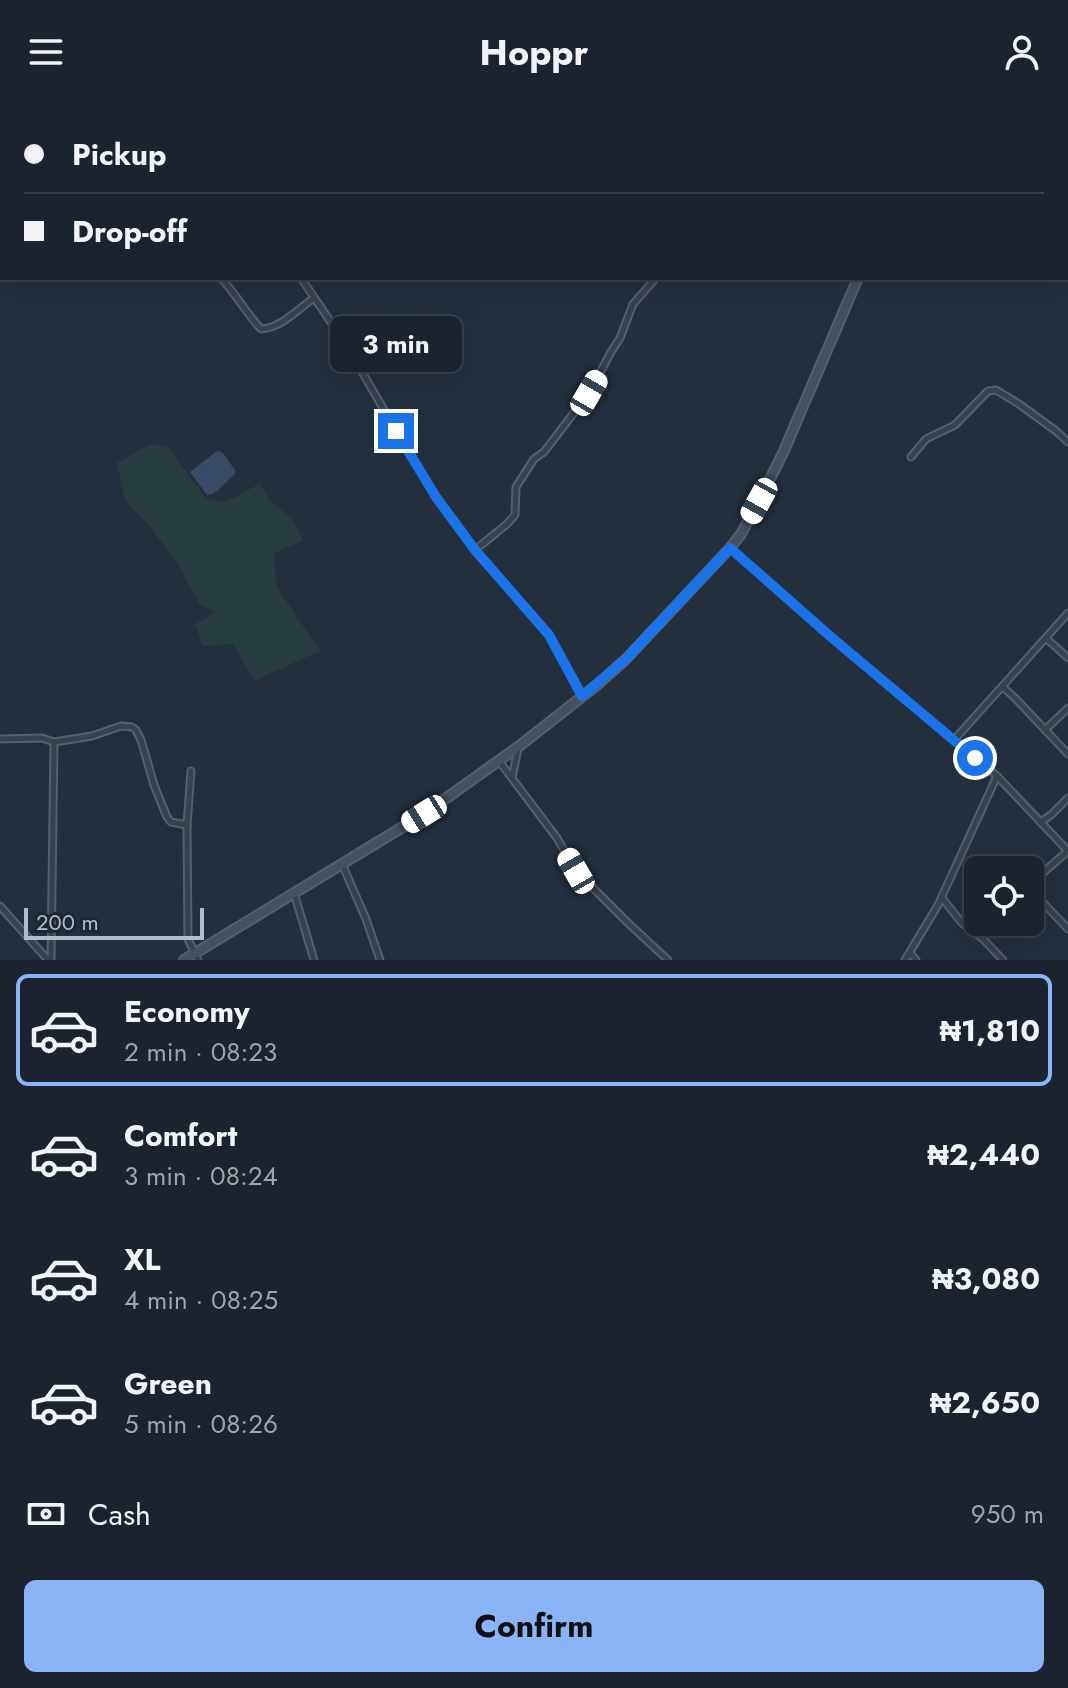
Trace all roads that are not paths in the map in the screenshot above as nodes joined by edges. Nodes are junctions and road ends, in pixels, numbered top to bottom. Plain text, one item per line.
1 (223, 280) edge
2 (302, 280) edge
3 (654, 280) edge
4 (857, 280) edge
5 (314, 298) junction
6 (1068, 442) edge
7 (911, 457) dead end
8 (730, 548) junction
9 (475, 550) junction
10 (1068, 613) edge
11 (1047, 639) junction
12 (1068, 658) edge
13 (1003, 687) junction
14 (582, 696) junction
15 (1068, 708) edge
16 (1045, 730) junction
17 (0, 739) edge
18 (954, 740) junction
19 (54, 742) junction
20 (518, 747) junction
21 (1068, 754) edge
22 (499, 761) junction
23 (191, 771) dead end
24 (997, 776) junction
25 (512, 779) junction
26 (1068, 798) edge
27 (1041, 822) junction
28 (187, 825) junction
29 (342, 864) junction
30 (1044, 874) edge
31 (294, 893) junction
32 (941, 898) junction
33 (1044, 902) edge
34 (0, 906) edge
35 (964, 924) edge
36 (1068, 929) edge
37 (979, 936) edge
38 (984, 936) edge
39 (983, 939) junction
40 (910, 953) junction
41 (196, 957) edge
42 (50, 960) edge
43 (184, 960) edge
44 (314, 960) edge
45 (380, 960) edge
46 (668, 960) edge
47 (905, 960) edge
48 (916, 960) edge
49 (1003, 960) edge

1 - 5 street
2 - 5 street
3 - 9 street
4 - 8 main road
5 - 9 street
6 - 7 street
8 - 14 main road
8 - 18 street
9 - 14 street
10 - 11 street
11 - 12 street
11 - 13 street
13 - 16 street
13 - 18 street
14 - 20 main road
15 - 16 street
16 - 21 street
17 - 19 street
18 - 24 street
19 - 28 street
19 - 42 street
20 - 22 main road
20 - 25 street
22 - 25 street
22 - 29 main road
23 - 28 street
24 - 27 street
24 - 32 street
25 - 46 street
26 - 27 street
27 - 30 street
28 - 41 street
29 - 31 main road
29 - 45 street
31 - 41 main road
31 - 44 street
32 - 35 street
32 - 40 street
33 - 36 street
34 - 42 street
37 - 39 street
38 - 39 street
39 - 49 street
40 - 47 street
40 - 48 street
41 - 43 main road

